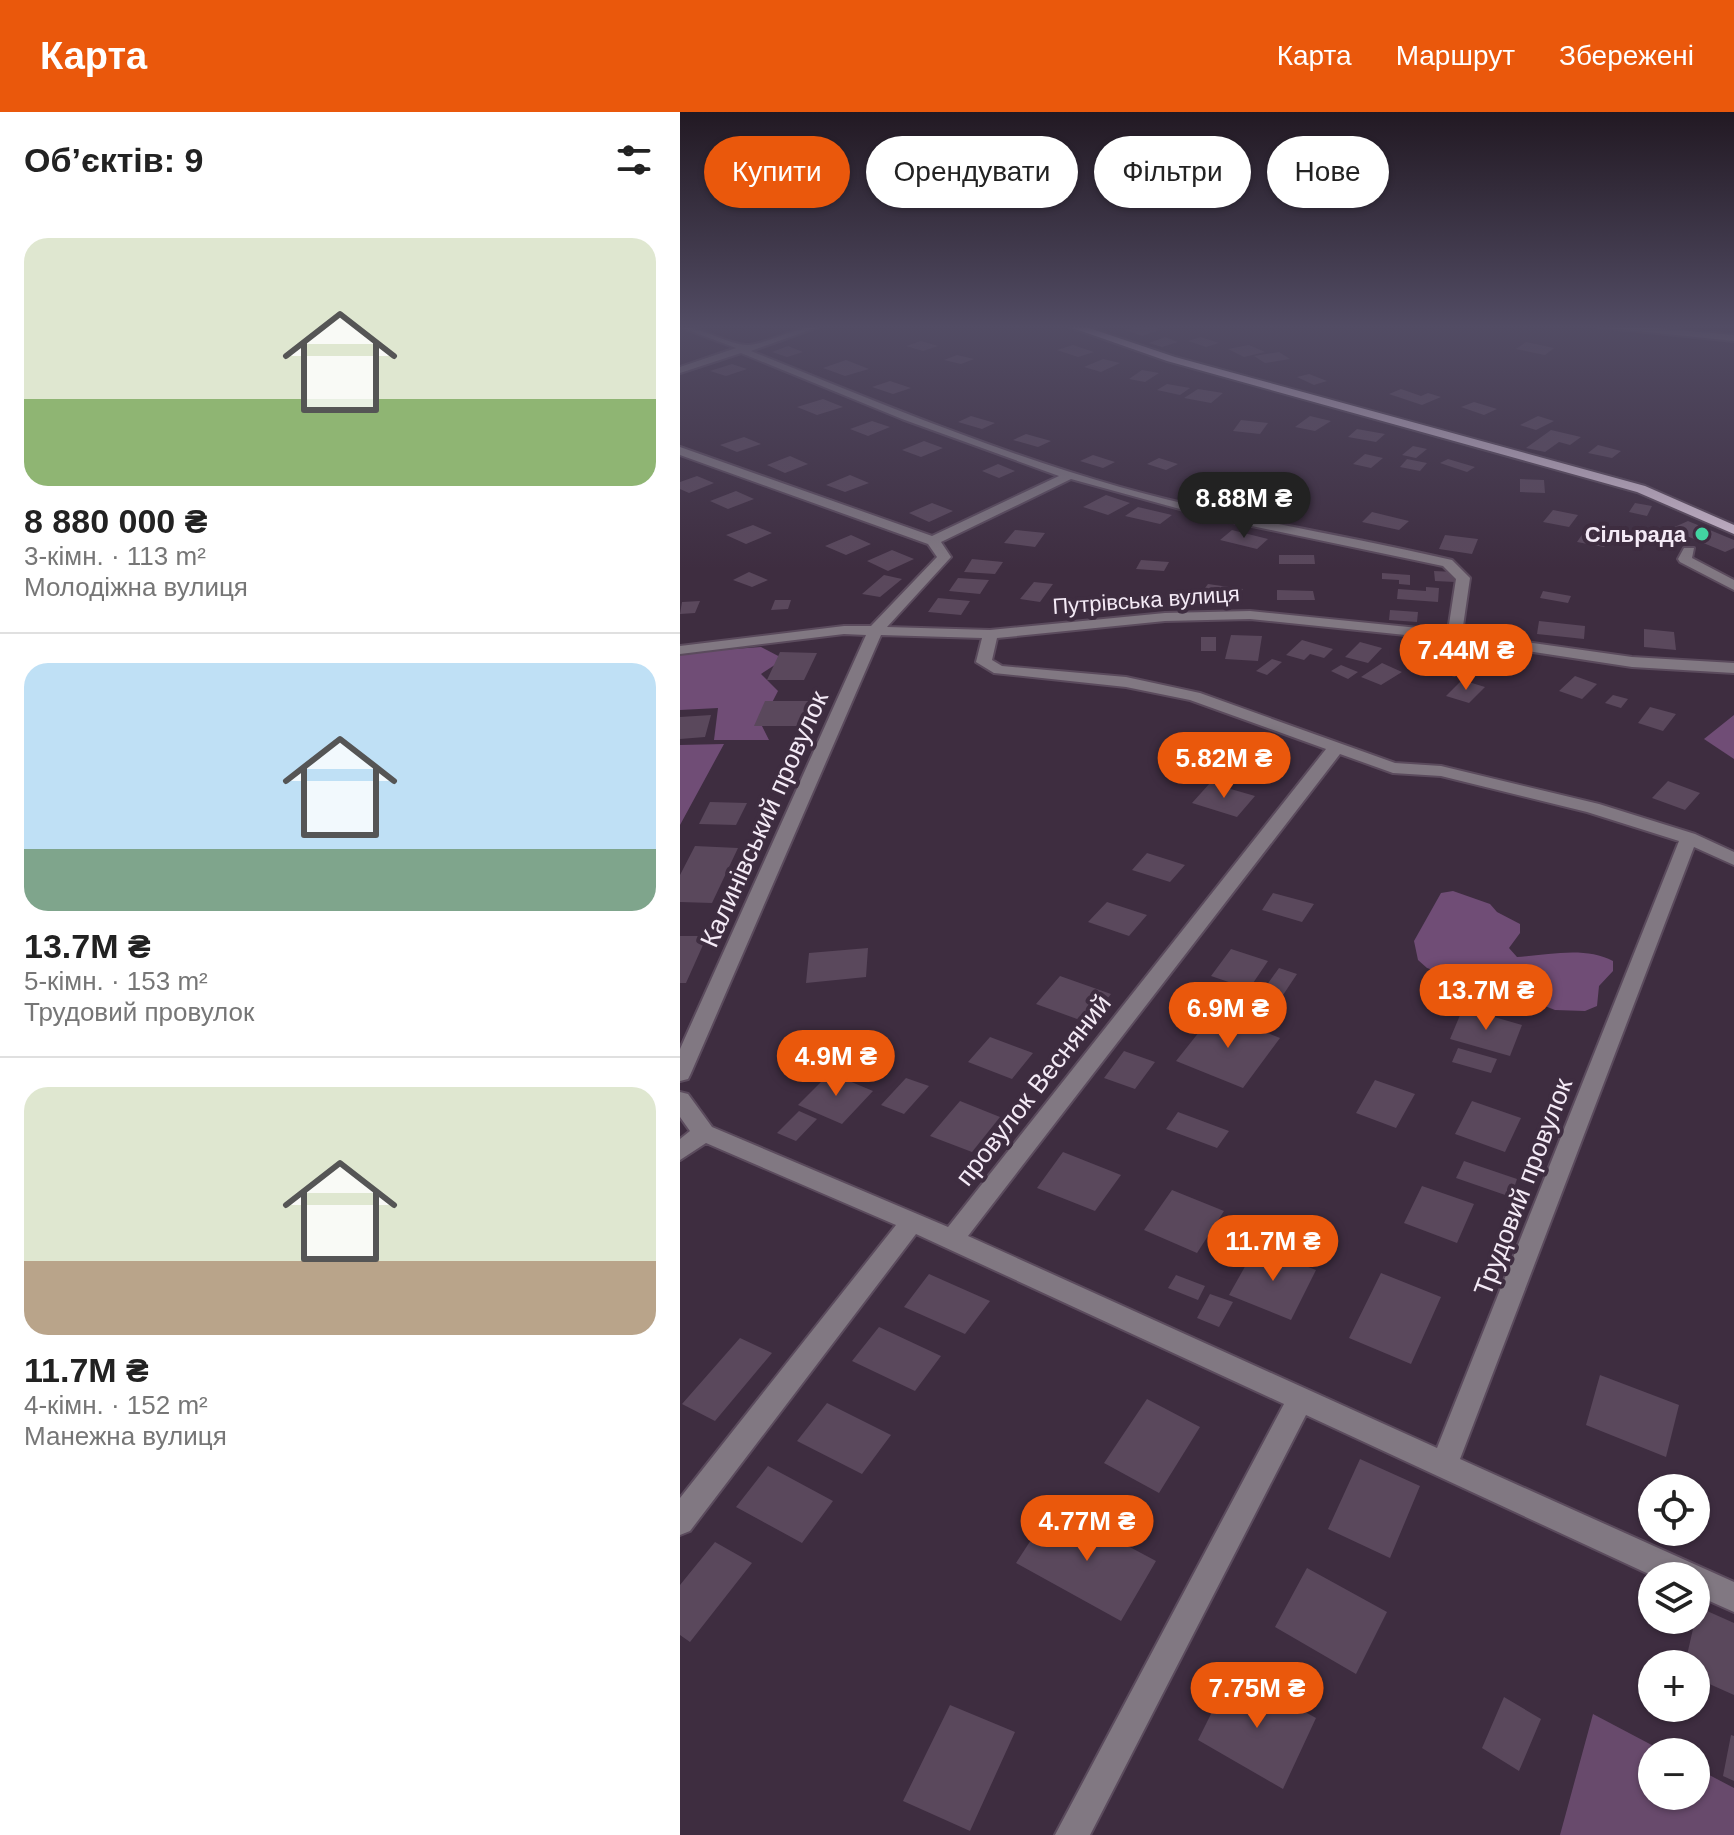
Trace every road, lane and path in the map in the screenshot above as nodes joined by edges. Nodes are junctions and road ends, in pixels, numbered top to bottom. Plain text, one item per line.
1 (884, 407) edge
2 (1346, 407) edge
3 (680, 451) edge
4 (1070, 475) junction
5 (1734, 530) edge
6 (933, 541) junction
7 (1689, 551) dead end
8 (1729, 584) edge
9 (1734, 603) edge
10 (876, 630) junction
11 (990, 634) junction
12 (1454, 636) junction
13 (680, 650) edge
14 (1734, 668) edge
15 (1336, 748) junction
16 (1689, 838) junction
17 (1734, 859) edge
18 (680, 1073) edge
19 (680, 1100) edge
20 (704, 1133) junction
21 (680, 1151) edge
22 (912, 1222) junction
23 (952, 1239) junction
24 (1300, 1400) junction
25 (1443, 1467) junction
26 (680, 1521) edge
27 (1655, 1562) edge
28 (1710, 1586) edge
29 (1734, 1597) edge
30 (1072, 1835) edge

1 - 4 street
2 - 5 main road
3 - 6 street
4 - 6 street
4 - 12 street
6 - 10 street, Калинівський провулок
7 - 8 street
8 - 9 street
10 - 11 street, Путрівська вулиця
10 - 13 street, Путрівська вулиця
10 - 18 street, Калинівський провулок
11 - 12 street, Путрівська вулиця
11 - 15 street
12 - 14 street, Путрівська вулиця
15 - 16 street
15 - 23 street, провулок Весняний
16 - 17 street
16 - 25 street, Трудовий провулок
19 - 20 street
20 - 21 street
20 - 22 street
22 - 23 street
22 - 26 street
23 - 24 street
24 - 25 street
24 - 30 street
25 - 27 street
28 - 29 street

